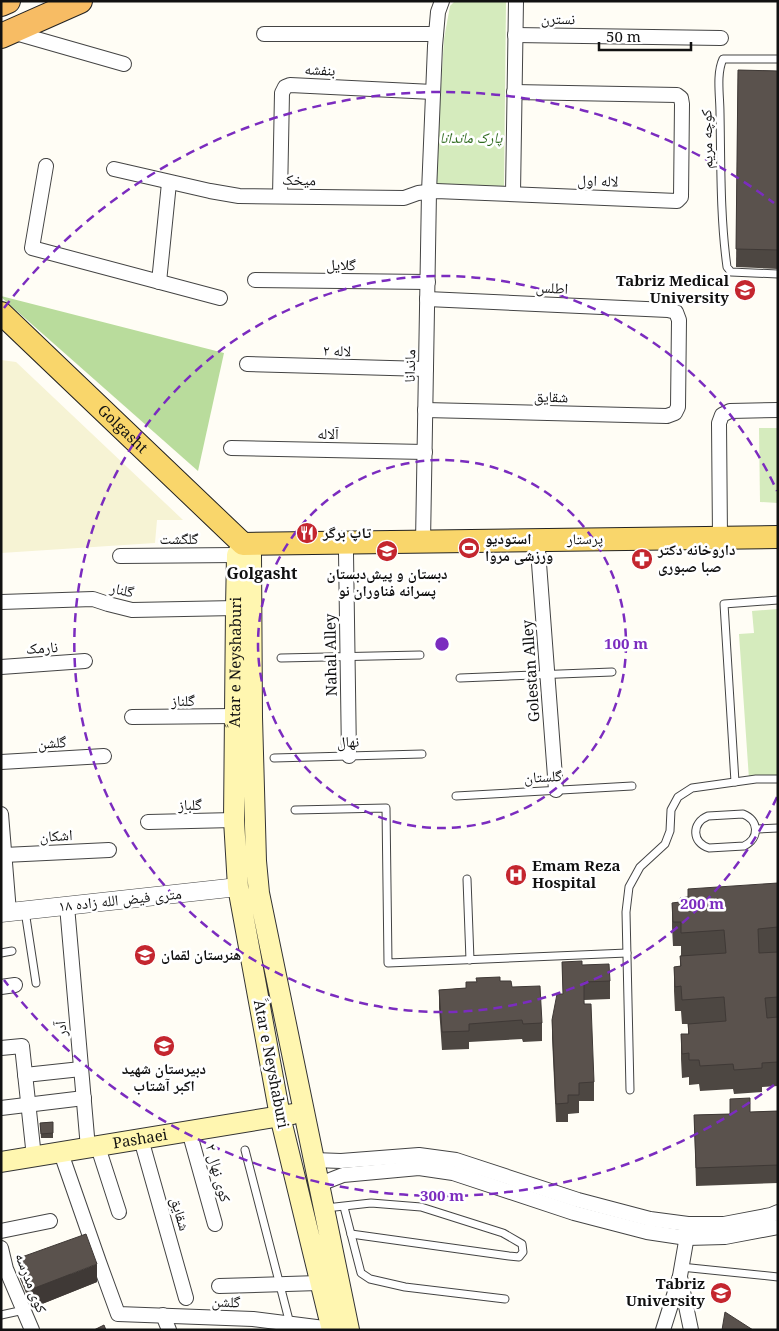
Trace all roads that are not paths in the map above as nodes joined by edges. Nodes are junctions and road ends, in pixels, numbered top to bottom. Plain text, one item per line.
1 (8, 1) edge
2 (80, 1) edge
3 (442, 1) edge
4 (516, 1) edge
5 (1, 4) edge
6 (7, 34) edge
7 (264, 34) dead end
8 (436, 34) junction
9 (515, 35) junction
10 (721, 38) dead end
11 (778, 59) edge
12 (124, 64) dead end
13 (433, 92) junction
14 (514, 92) junction
15 (46, 166) dead end
16 (114, 169) dead end
17 (169, 183) junction
18 (429, 192) junction
19 (513, 193) junction
20 (280, 196) junction
21 (778, 274) edge
22 (254, 280) dead end
23 (159, 282) junction
24 (428, 282) junction
25 (220, 298) dead end
26 (427, 299) junction
27 (1, 313) edge
28 (246, 364) dead end
29 (426, 370) junction
30 (425, 410) junction
31 (778, 410) edge
32 (675, 413) joint
33 (231, 448) dead end
34 (425, 452) junction
35 (720, 537) junction
36 (778, 537) edge
37 (423, 542) junction
38 (778, 546) edge
39 (538, 550) junction
40 (244, 552) junction
41 (346, 553) junction
42 (120, 556) dead end
43 (778, 600) edge
44 (1, 602) edge
45 (236, 608) junction
46 (420, 655) dead end
47 (348, 656) junction
48 (281, 658) dead end
49 (86, 661) dead end
50 (1, 667) edge
51 (612, 672) dead end
52 (548, 674) junction
53 (460, 678) dead end
54 (234, 716) junction
55 (132, 717) dead end
56 (422, 754) dead end
57 (104, 756) dead end
58 (349, 756) junction
59 (274, 758) dead end
60 (1, 762) edge
61 (778, 779) edge
62 (735, 782) junction
63 (632, 786) dead end
64 (556, 790) junction
65 (456, 796) dead end
66 (296, 810) dead end
67 (1, 814) edge
68 (234, 820) junction
69 (148, 822) dead end
70 (778, 828) edge
71 (756, 829) junction
72 (109, 850) dead end
73 (4, 855) junction
74 (3, 869) edge
75 (467, 879) dead end
76 (238, 886) junction
77 (66, 906) junction
78 (12, 912) edge
79 (12, 951) dead end
80 (1, 952) edge
81 (627, 953) junction
82 (470, 960) junction
83 (36, 983) dead end
84 (1, 1048) edge
85 (81, 1069) junction
86 (25, 1075) junction
87 (630, 1090) dead end
88 (84, 1098) junction
89 (28, 1105) junction
90 (1, 1108) edge
91 (305, 1113) junction
92 (280, 1116) junction
93 (189, 1131) junction
94 (141, 1139) junction
95 (93, 1147) junction
96 (245, 1150) dead end
97 (61, 1152) junction
98 (34, 1157) junction
99 (314, 1160) junction
100 (1, 1162) edge
101 (455, 1167) junction
102 (320, 1184) junction
103 (334, 1208) junction
104 (120, 1212) dead end
105 (778, 1212) edge
106 (50, 1221) dead end
107 (215, 1224) dead end
108 (778, 1227) edge
109 (1, 1231) edge
110 (688, 1231) junction
111 (351, 1234) junction
112 (1, 1248) edge
113 (681, 1272) junction
114 (778, 1277) edge
115 (320, 1283) junction
116 (279, 1284) junction
117 (219, 1286) dead end
118 (186, 1298) dead end
119 (505, 1299) dead end
120 (24, 1310) junction
121 (163, 1315) junction
122 (1, 1316) edge
123 (255, 1324) edge
124 (290, 1324) junction
125 (32, 1330) edge
126 (169, 1330) edge
127 (332, 1330) edge
128 (349, 1330) edge
129 (663, 1330) edge
130 (691, 1330) edge

1 - 5 highway
2 - 6 highway
3 - 8 street, ماندانا
4 - 9 street
6 - 12 street
7 - 8 street
8 - 13 street, ماندانا
9 - 10 street, نسترن
9 - 14 street
11 - 21 lane, کوچه مریم
13 - 18 street, ماندانا
13 - 20 street, بنفشه
14 - 19 street
14 - 19 street, لاله اول
15 - 23 street
16 - 17 street, میخک
17 - 20 street, میخک
17 - 23 street
18 - 19 street
18 - 20 street, میخک
18 - 24 street, ماندانا
22 - 24 street, گلایل
23 - 25 street
24 - 26 street, ماندانا
26 - 29 street, ماندانا
26 - 32 street, اطلس
27 - 40 main road, Golgasht
28 - 29 street, لاله ۲
29 - 30 street, ماندانا
30 - 32 street, شقایق
30 - 34 street, ماندانا
31 - 35 street
33 - 34 street, آلاله
34 - 37 street, ماندانا
35 - 36 main road, پرستار
35 - 37 main road, پرستار
37 - 40 main road, پرستار
38 - 39 main road, پرستار
39 - 41 main road, پرستار
39 - 52 street, Golestan Alley
40 - 41 main road, پرستار
40 - 42 street, گلگشت
40 - 45 main road, ََAtar e Neyshaburi
40 - 91 main road, ََAtar e Neyshaburi
41 - 47 street, Nahal Alley
43 - 62 lane
44 - 45 street, گلنار
45 - 54 main road, ََAtar e Neyshaburi
46 - 47 lane
47 - 48 lane
47 - 58 street, Nahal Alley
49 - 50 street, نارمک
51 - 52 lane
52 - 53 lane
52 - 64 street, Golestan Alley
54 - 55 street, گلناز
54 - 68 main road, ََAtar e Neyshaburi
56 - 58 lane, نهال
57 - 60 street, گلشن
58 - 59 lane, نهال
61 - 62 lane
62 - 81 lane
63 - 64 lane, گلستان
64 - 65 lane, گلستان
66 - 82 lane
67 - 73 street
68 - 69 street, گلباز
68 - 76 main road, ََAtar e Neyshaburi
70 - 71 lane
71 - 71 lane
72 - 73 street, اشکان
73 - 74 street
74 - 78 street
75 - 82 lane
76 - 77 street, ۱۸ متری فیض الله زاده
76 - 92 main road, ََAtar e Neyshaburi
77 - 78 street, ۱۸ متری فیض الله زاده
77 - 85 street, آدر
78 - 83 lane
79 - 80 lane
81 - 82 lane
81 - 87 lane
84 - 86 street
85 - 86 street
85 - 88 street, آدر
86 - 89 street
88 - 89 street
88 - 95 street, آدر
89 - 90 street
89 - 98 street
91 - 92 main road, Pashaei
91 - 99 main road, ََAtar e Neyshaburi
92 - 93 main road, Pashaei
92 - 115 main road, ََAtar e Neyshaburi
93 - 94 main road, Pashaei
93 - 107 street, کوی نهال ۲
94 - 95 main road, Pashaei
94 - 118 street, شقایق
95 - 97 main road, Pashaei
95 - 104 street, آدر
96 - 116 lane
97 - 98 main road, Pashaei
97 - 121 street, گلشن
98 - 100 main road, Pashaei
99 - 101 street
99 - 102 main road, ََAtar e Neyshaburi
101 - 102 street
101 - 110 street
102 - 103 main road, ََAtar e Neyshaburi
103 - 111 lane
103 - 111 lane
103 - 128 main road, ََAtar e Neyshaburi
105 - 110 street
106 - 109 street
108 - 110 street
110 - 113 street
111 - 119 lane
112 - 120 street, کوی مدرسه
113 - 114 lane
113 - 129 street
113 - 130 street
115 - 116 street
115 - 127 main road, ََAtar e Neyshaburi
116 - 117 street
116 - 124 lane
120 - 122 lane
120 - 125 street, کوی مدرسه
121 - 123 street, گلشن
121 - 126 street
123 - 124 street, گلشن
124 - 127 street, گلشن

